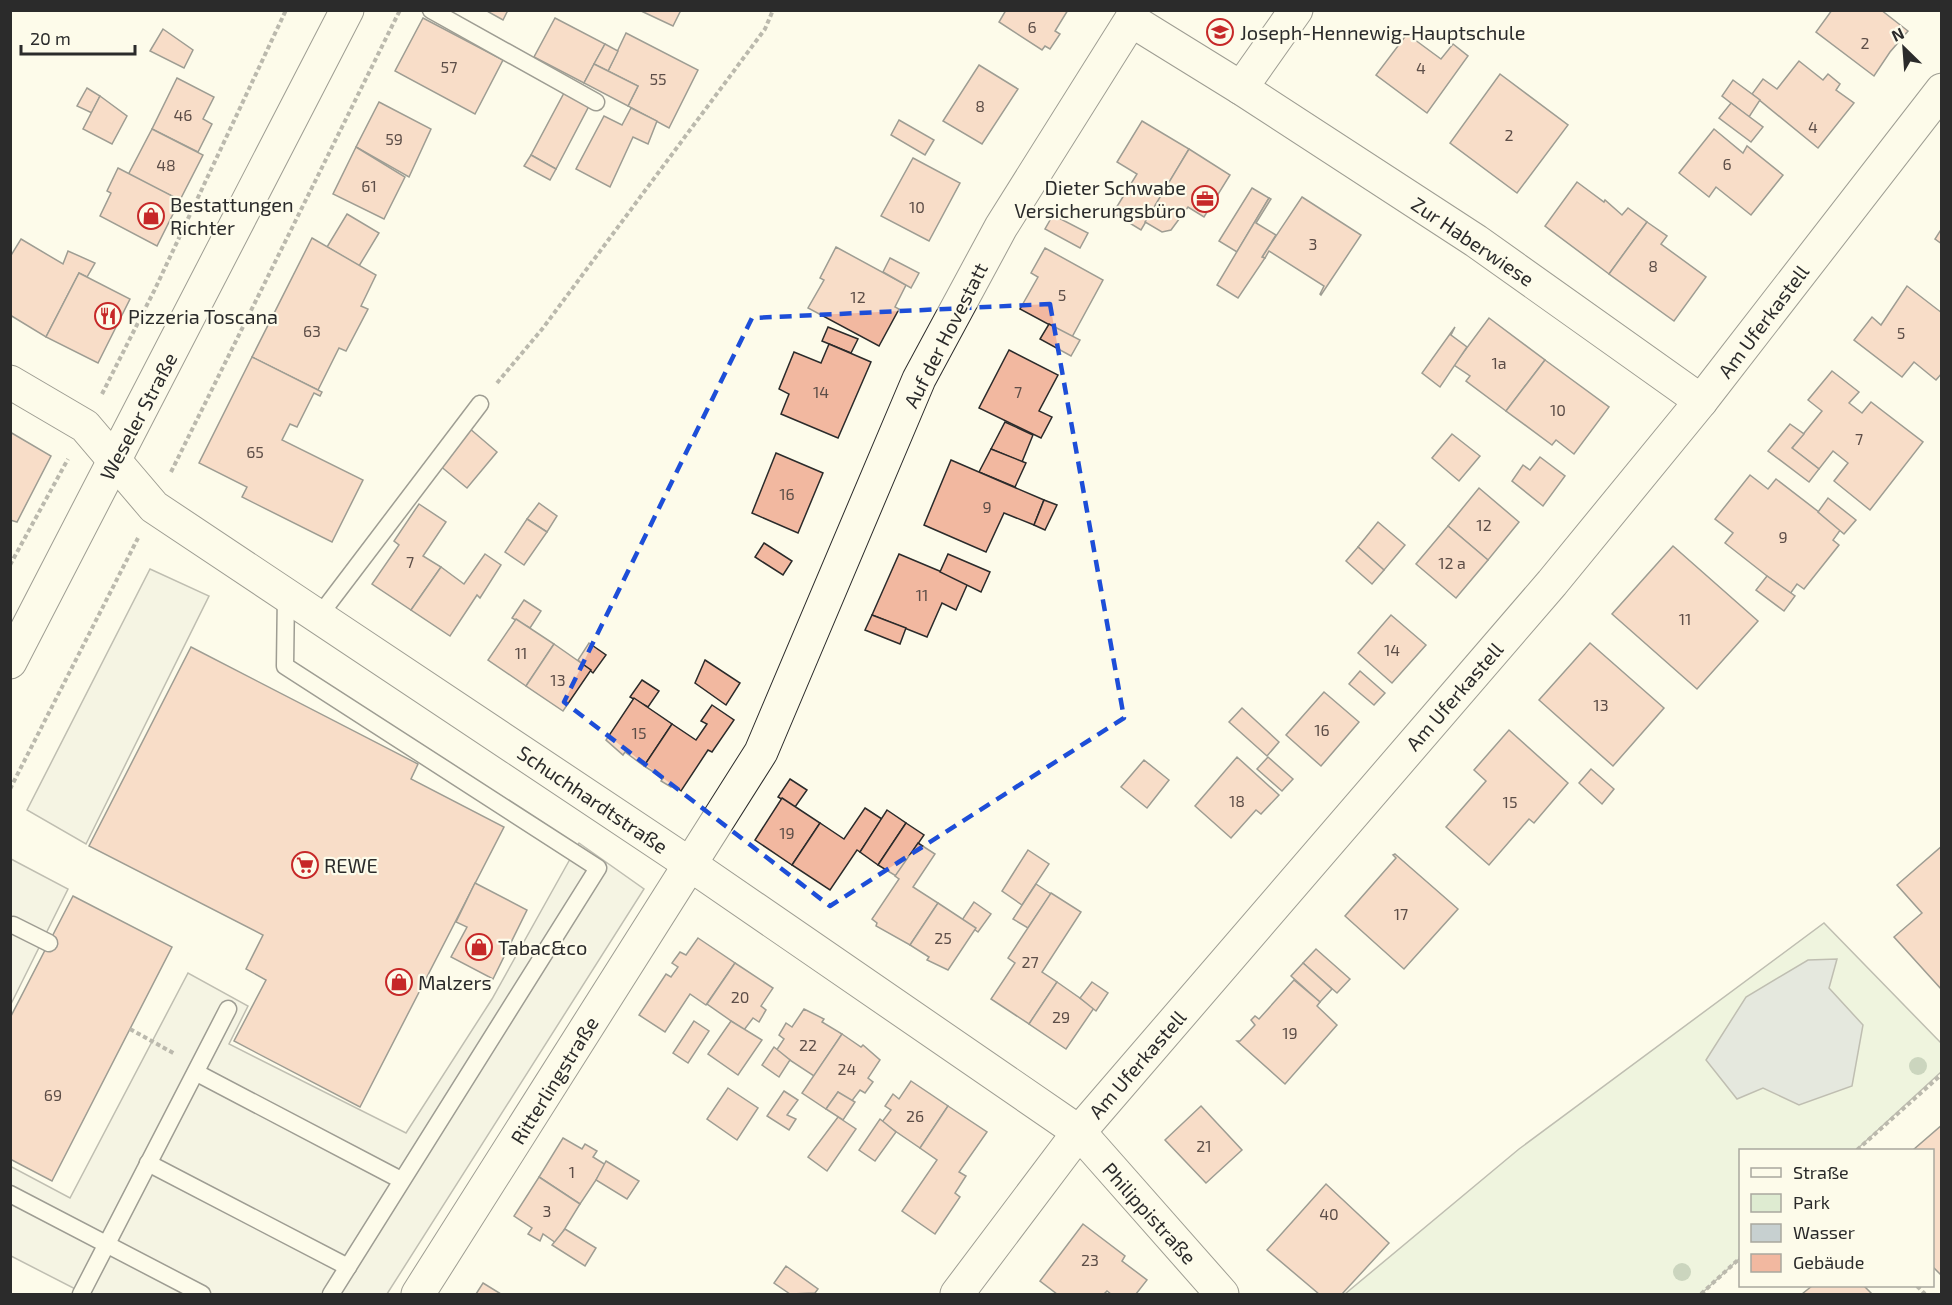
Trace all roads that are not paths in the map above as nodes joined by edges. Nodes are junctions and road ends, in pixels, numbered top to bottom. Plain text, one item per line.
1 (347, 10) edge
2 (431, 10) edge
3 (1296, 10) edge
4 (1241, 88) junction
5 (1941, 90) edge
6 (597, 102) dead end
7 (10, 382) edge
8 (1701, 401) junction
9 (480, 404) road end
10 (114, 460) junction
11 (286, 594) junction
12 (319, 616) junction
13 (10, 662) edge
14 (691, 865) junction
15 (11, 926) edge
16 (49, 943) dead end
17 (228, 1009) dead end
18 (198, 1071) junction
19 (1078, 1132) junction
20 (148, 1163) junction
21 (401, 1180) junction
22 (10, 1194) edge
23 (106, 1244) junction
24 (348, 1267) junction
25 (81, 1294) edge
26 (202, 1294) edge
27 (331, 1294) edge
28 (418, 1294) edge
29 (957, 1294) edge
30 (1222, 1294) edge

1 - 10 street, Weseler Straße
2 - 6 lane
3 - 4 street
4 - 8 street, Zur Haberwiese
4 - 14 street, Auf der Hovestatt
5 - 8 street, Am Uferkastell
7 - 10 street, Schuchhardtstraße
8 - 19 street, Am Uferkastell
9 - 12 lane
10 - 11 street, Schuchhardtstraße
10 - 13 street, Weseler Straße
11 - 12 street, Schuchhardtstraße
11 - 21 lane
12 - 14 street, Schuchhardtstraße
14 - 19 street, Schuchhardtstraße
14 - 28 street, Ritterlingstraße
15 - 16 lane
17 - 18 lane
18 - 20 lane
18 - 21 lane
19 - 29 street, Am Uferkastell
19 - 30 street, Philippistraße
20 - 23 lane
20 - 24 lane
21 - 24 lane
22 - 23 lane
23 - 25 lane
23 - 26 lane
24 - 27 lane

